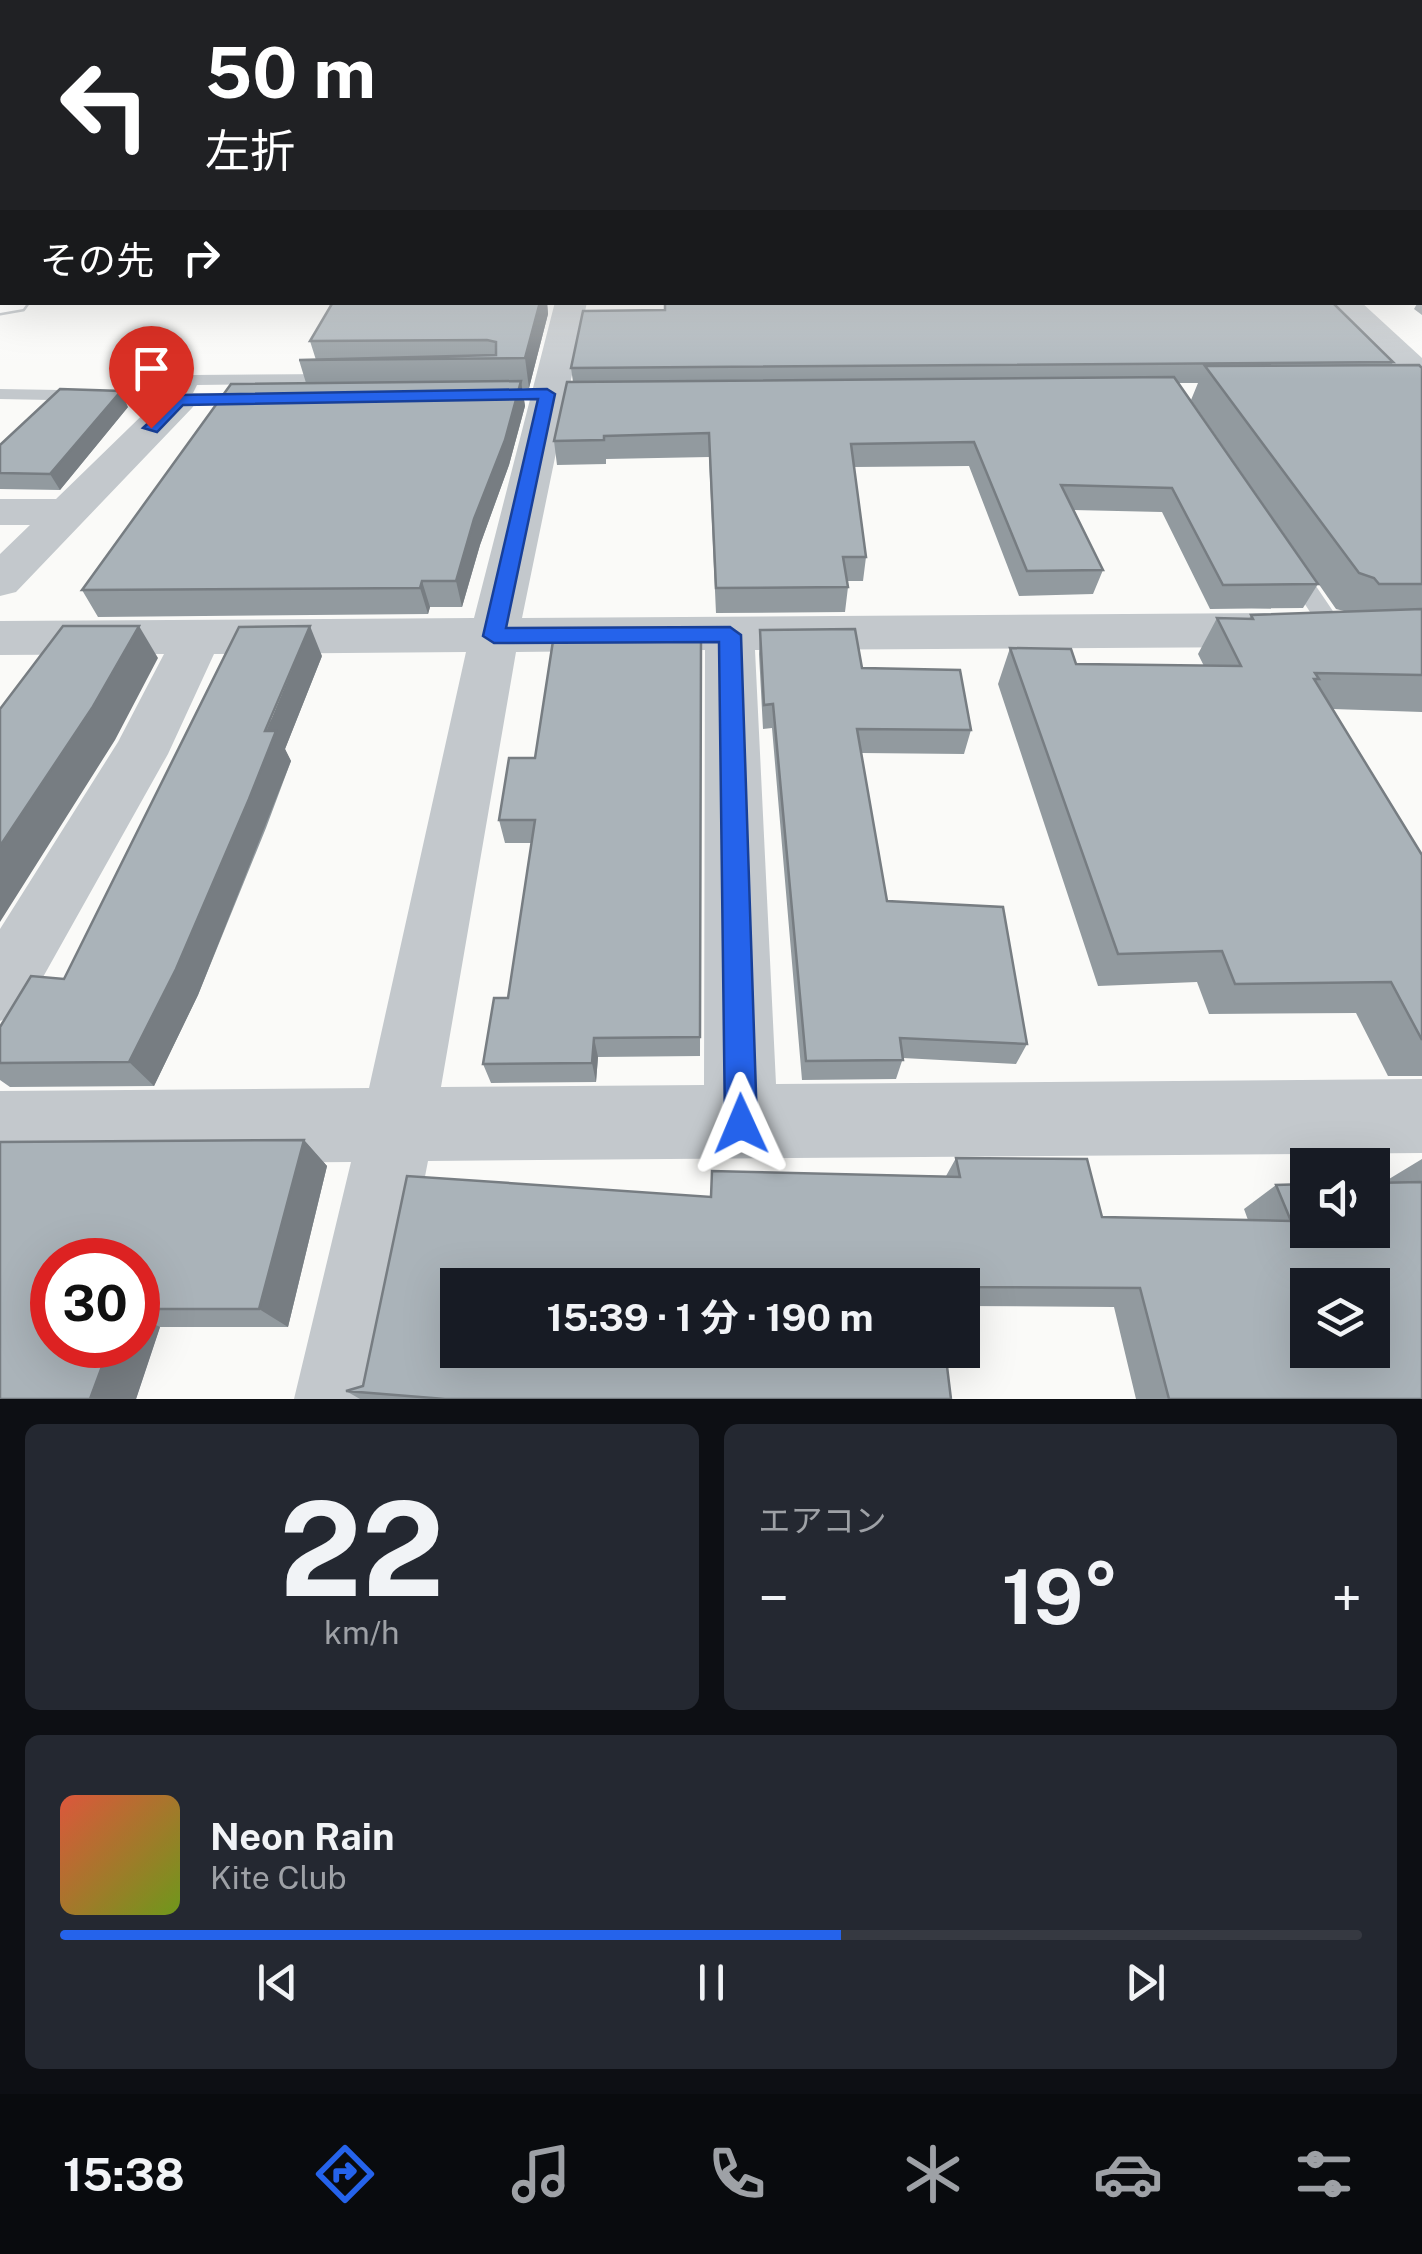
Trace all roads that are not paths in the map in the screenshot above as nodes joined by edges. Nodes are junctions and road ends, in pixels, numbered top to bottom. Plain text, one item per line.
1 (570, 305) edge
2 (1344, 305) edge
3 (1413, 380) edge
4 (352, 388) edge
5 (0, 394) edge
6 (178, 400) junction
7 (0, 512) edge
8 (69, 512) junction
9 (1281, 552) edge
10 (0, 581) edge
11 (1350, 631) joint
12 (198, 635) junction
13 (730, 635) junction
14 (494, 636) junction
15 (0, 638) edge
16 (0, 989) edge
17 (1422, 1116) edge
18 (741, 1124) junction
19 (398, 1127) junction
20 (0, 1128) edge
21 (338, 1399) edge

1 - 14 street
2 - 3 street
4 - 6 lane
5 - 6 lane
6 - 8 street
7 - 8 street
8 - 10 street
9 - 11 lane
11 - 13 street
12 - 14 street
12 - 15 street
12 - 16 street
13 - 14 street
13 - 18 street
14 - 19 street
17 - 18 street
18 - 19 street
19 - 20 street
19 - 21 street

